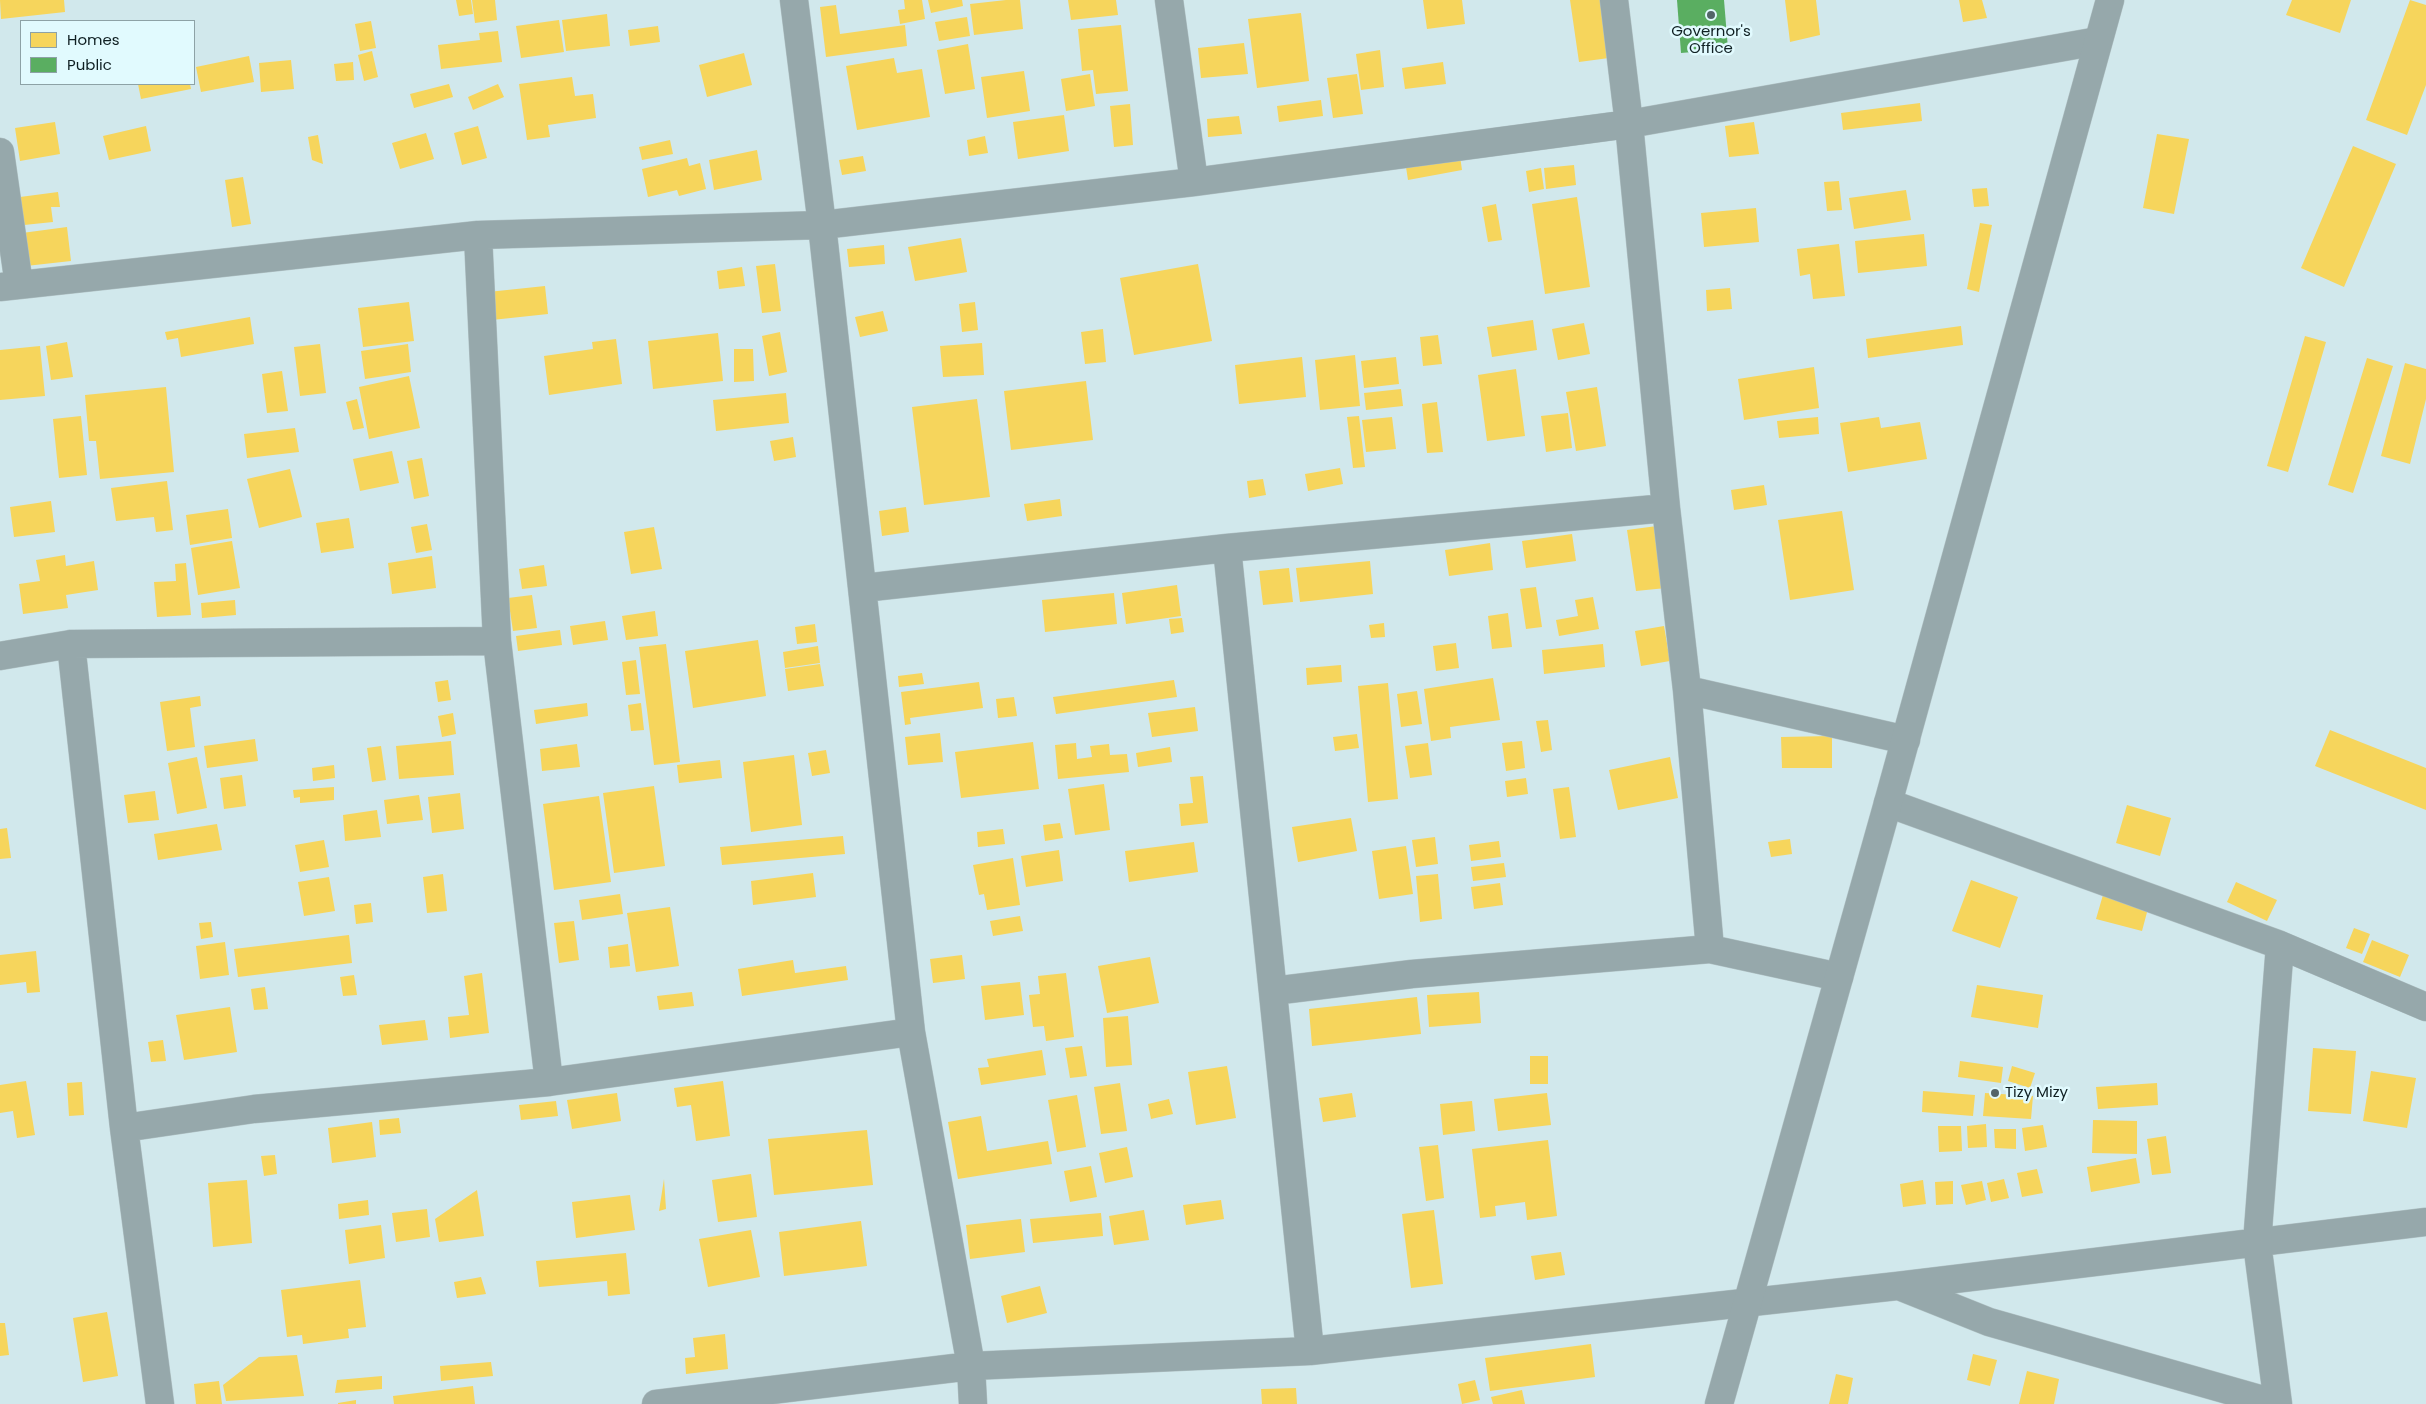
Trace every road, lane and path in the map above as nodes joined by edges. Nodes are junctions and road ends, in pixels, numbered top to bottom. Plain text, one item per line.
1 (794, 0) edge
2 (1169, 0) edge
3 (1614, 0) edge
4 (2110, 0) edge
5 (2098, 41) junction
6 (1629, 124) junction
7 (0, 152) edge
8 (1194, 182) junction
9 (822, 225) junction
10 (478, 235) junction
11 (9, 286) edge
12 (1666, 508) junction
13 (1227, 548) junction
14 (862, 588) junction
15 (497, 641) junction
16 (71, 644) junction
17 (0, 656) edge
18 (1687, 690) junction
19 (1906, 740) junction
20 (1888, 803) junction
21 (2280, 945) junction
22 (1710, 949) junction
23 (1839, 977) junction
24 (1273, 991) junction
25 (2426, 1007) edge
26 (911, 1032) junction
27 (549, 1082) junction
28 (124, 1128) junction
29 (2426, 1222) edge
30 (2257, 1243) junction
31 (1897, 1286) junction
32 (1748, 1302) junction
33 (1310, 1351) junction
34 (971, 1366) junction
35 (160, 1404) edge
36 (656, 1404) edge
37 (973, 1404) edge
38 (1719, 1404) edge
39 (2278, 1404) edge

1 - 9 street
2 - 8 street
3 - 6 street
4 - 5 street
5 - 6 street
5 - 19 street
6 - 8 street
6 - 12 street
7 - 11 street
8 - 9 street
9 - 10 street
9 - 14 street
10 - 11 street
10 - 15 street
12 - 13 street
12 - 18 street
13 - 14 street
13 - 24 street
14 - 26 street
15 - 16 street
15 - 27 street
16 - 17 street
16 - 28 street
18 - 19 street
18 - 22 street
19 - 20 street
20 - 21 street
20 - 23 street
21 - 25 street
21 - 30 street
22 - 23 street
22 - 24 street
23 - 32 street
24 - 33 street
26 - 27 street
26 - 34 street
27 - 28 street
28 - 35 street
29 - 30 street
30 - 31 street
30 - 39 street
31 - 32 street
31 - 39 street
32 - 33 street
32 - 38 street
33 - 34 street
34 - 36 street
34 - 37 street

